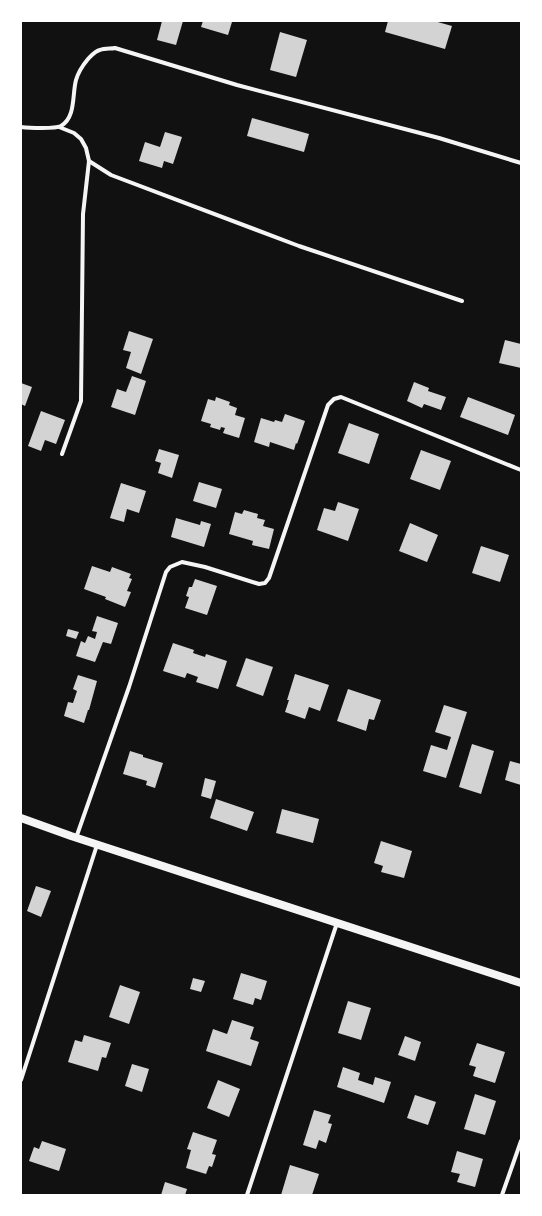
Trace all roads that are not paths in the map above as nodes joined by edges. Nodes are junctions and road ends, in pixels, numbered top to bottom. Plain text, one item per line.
1 (21, 127) edge
2 (59, 127) junction
3 (89, 161) junction
4 (521, 163) edge
5 (462, 301) dead end
6 (62, 454) dead end
7 (521, 470) edge
8 (21, 818) edge
9 (76, 838) junction
10 (97, 845) junction
11 (337, 923) junction
12 (521, 983) edge
13 (21, 1080) edge
14 (521, 1141) edge
15 (247, 1195) edge
16 (502, 1195) edge

1 - 2 street
2 - 3 street
2 - 4 street
3 - 5 street
3 - 6 street
7 - 9 street
8 - 9 main road
9 - 10 main road
10 - 11 main road
10 - 13 street
11 - 12 main road
11 - 15 street
14 - 16 street

